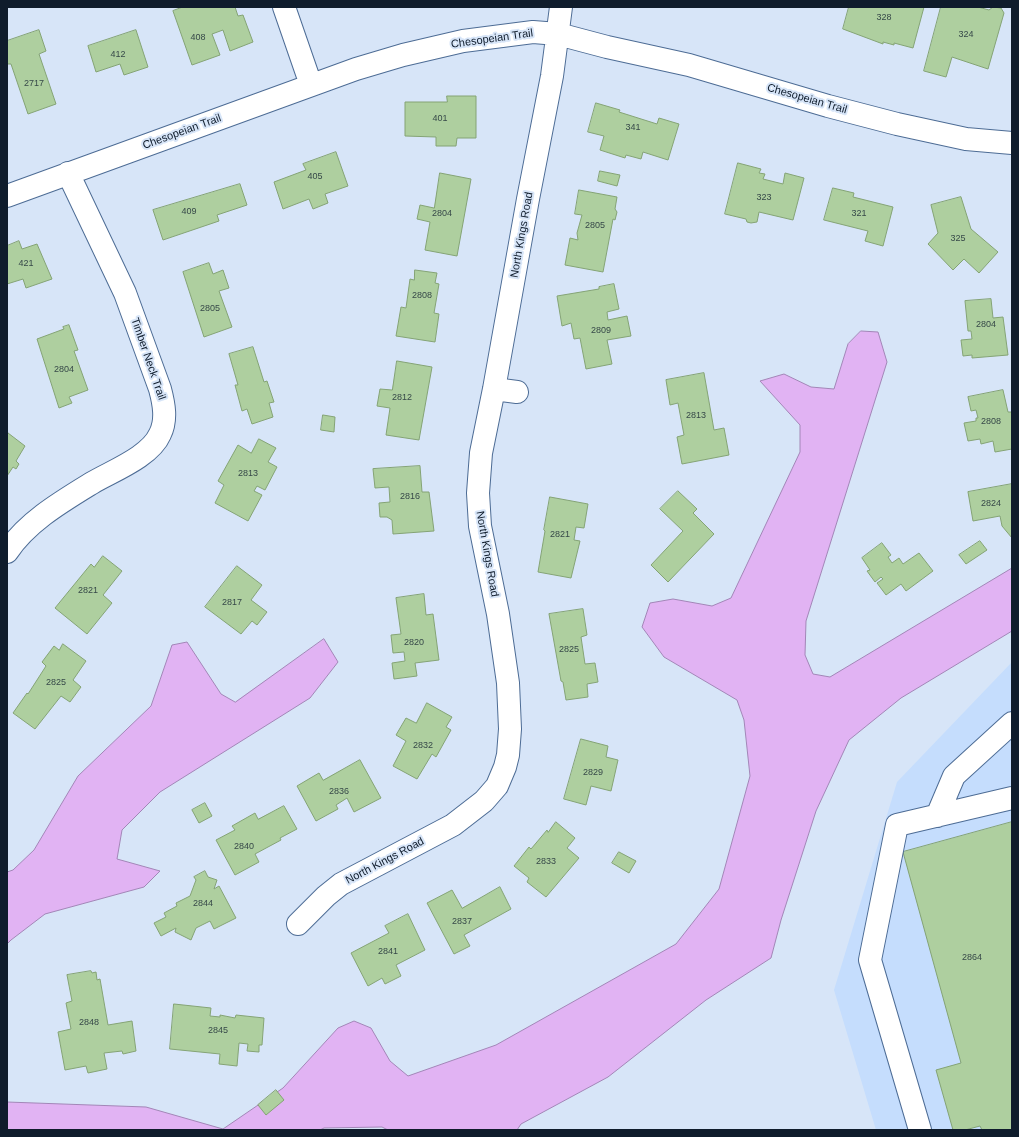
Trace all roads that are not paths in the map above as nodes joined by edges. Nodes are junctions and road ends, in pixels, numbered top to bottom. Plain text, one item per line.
1 (284, 7) edge
2 (561, 7) edge
3 (558, 34) junction
4 (311, 85) junction
5 (1012, 143) edge
6 (68, 173) junction
7 (7, 195) edge
8 (494, 389) junction
9 (517, 392) dead end
10 (7, 552) edge
11 (1012, 723) edge
12 (1012, 798) edge
13 (938, 816) junction
14 (298, 924) dead end
15 (920, 1130) edge

1 - 4 street
2 - 3 street, North Kings Road
3 - 4 street, Chesopeian Trail
3 - 5 street, Chesopeian Trail
3 - 8 street, North Kings Road
4 - 6 street, Chesopeian Trail
6 - 7 street, Chesopeian Trail
6 - 10 street, Timber Neck Trail
8 - 9 street
8 - 14 street, North Kings Road
11 - 13 street
12 - 13 street
13 - 15 street

